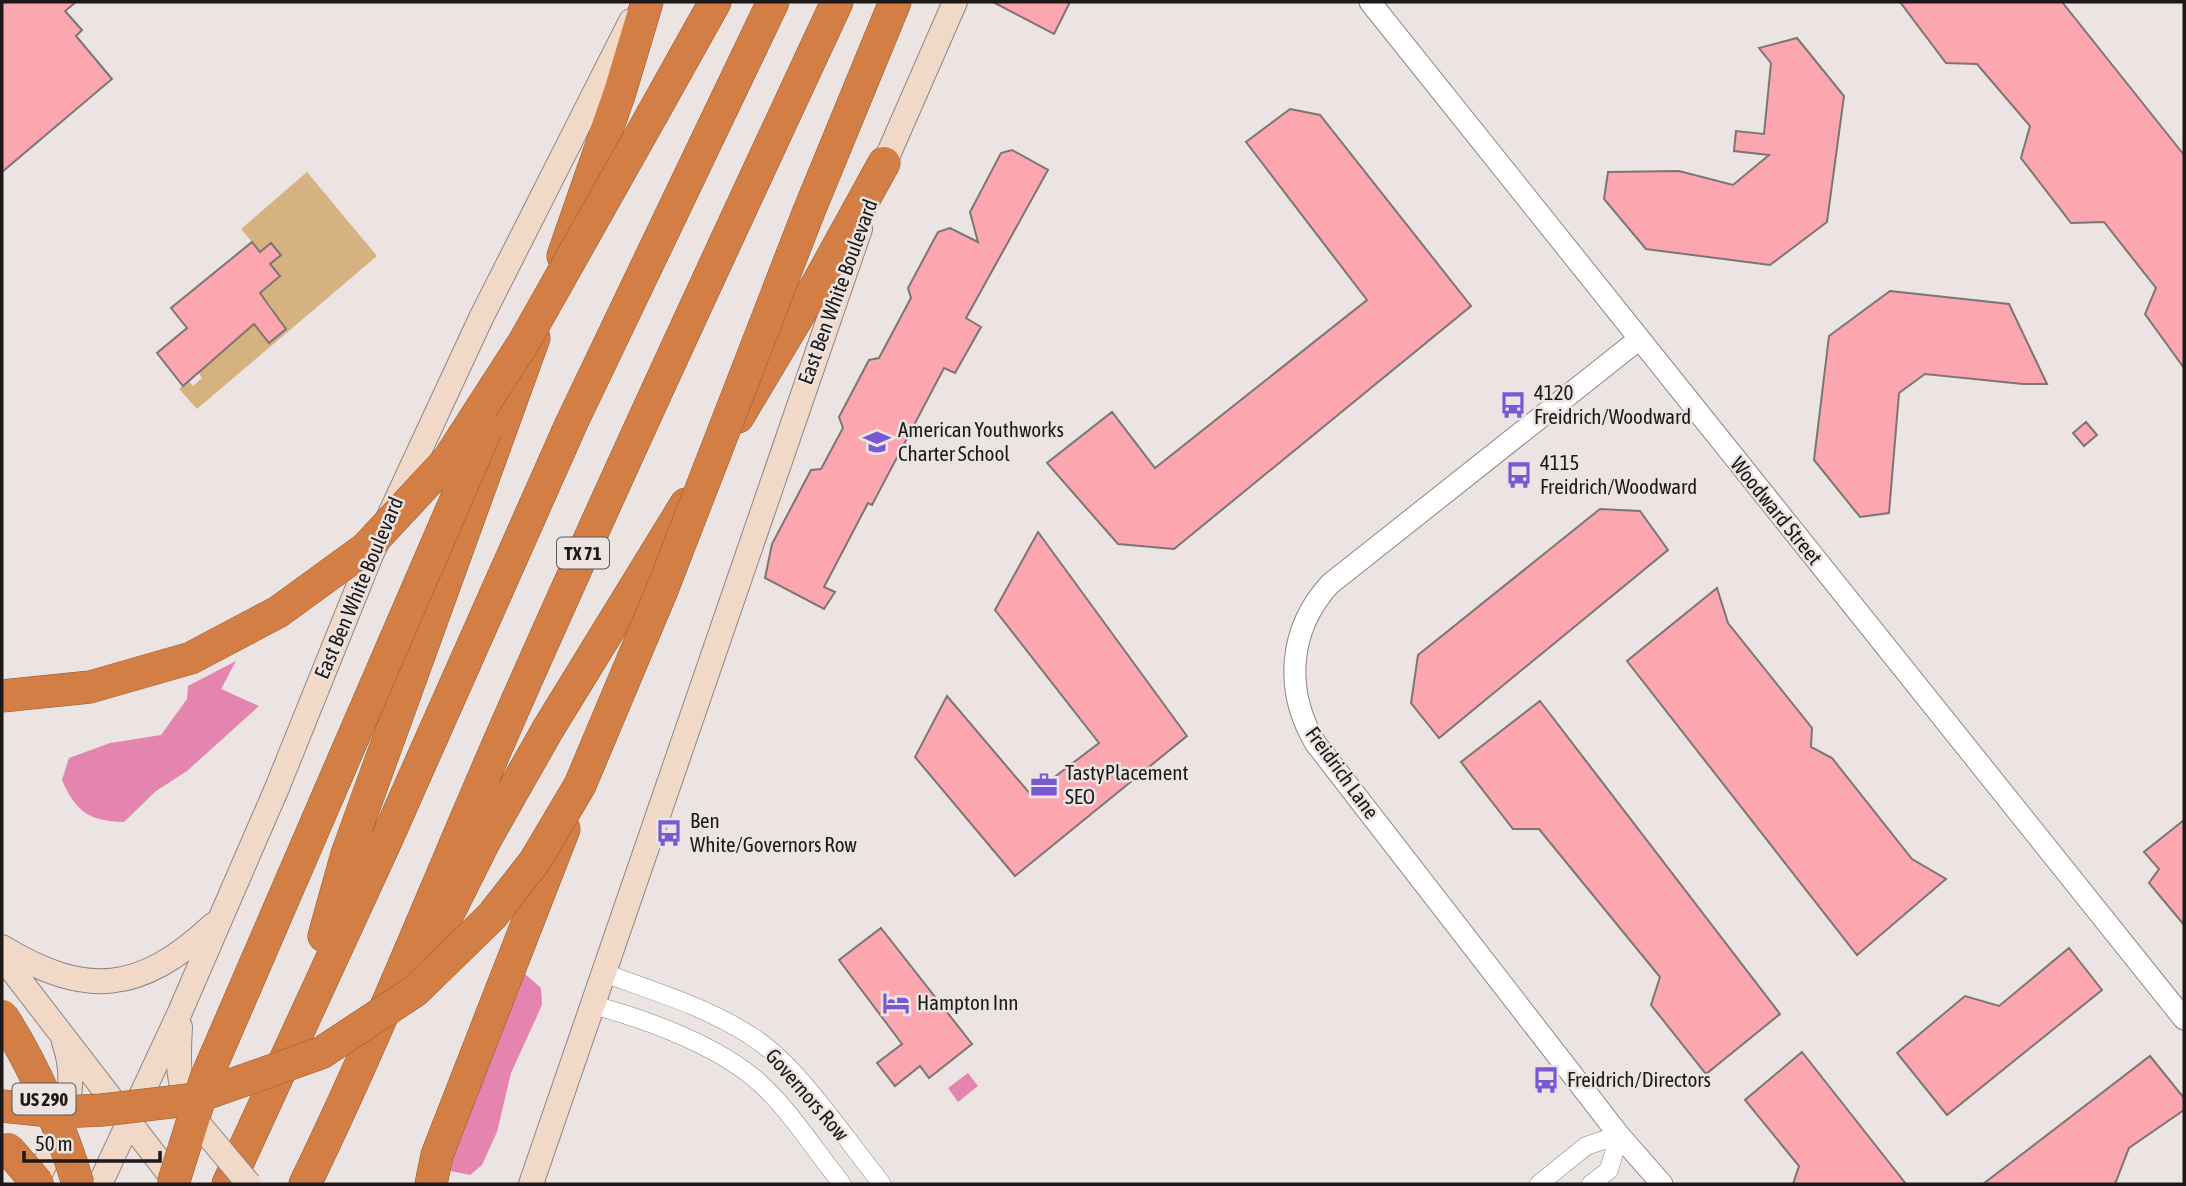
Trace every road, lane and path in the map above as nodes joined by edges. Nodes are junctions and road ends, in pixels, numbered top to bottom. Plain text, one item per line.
1 (641, 2) edge
2 (647, 2) edge
3 (715, 2) edge
4 (773, 2) edge
5 (837, 2) edge
6 (895, 2) edge
7 (955, 2) edge
8 (1370, 2) edge
9 (884, 163) junction
10 (1638, 340) junction
11 (524, 342) junction
12 (2, 696) edge
13 (580, 785) junction
14 (221, 918) junction
15 (2, 947) edge
16 (2, 957) edge
17 (604, 973) junction
18 (593, 1005) junction
19 (180, 1012) junction
20 (2, 1016) edge
21 (2184, 1019) edge
22 (302, 1020) junction
23 (60, 1030) junction
24 (2, 1106) edge
25 (341, 1111) junction
26 (130, 1122) junction
27 (1619, 1135) junction
28 (5, 1145) edge
29 (172, 1180) edge
30 (37, 1184) edge
31 (78, 1184) edge
32 (100, 1184) edge
33 (228, 1184) edge
34 (249, 1184) edge
35 (305, 1184) edge
36 (431, 1184) edge
37 (531, 1184) edge
38 (842, 1184) edge
39 (882, 1184) edge
40 (1539, 1184) edge
41 (1591, 1184) edge
42 (1662, 1184) edge

1 - 14 main road, East Ben White Boulevard
2 - 22 highway
3 - 11 highway, bridge
4 - 22 highway
5 - 25 highway, TX 71
6 - 13 highway, bridge
7 - 9 main road, East Ben White Boulevard
8 - 10 street, Woodward Street
9 - 17 main road, East Ben White Boulevard
9 - 25 highway
10 - 21 street, Woodward Street
10 - 27 street, Freidrich Lane
11 - 12 highway, bridge
11 - 29 highway, bridge
13 - 24 highway, bridge
13 - 36 highway, bridge
14 - 15 main road
14 - 19 main road, East Ben White Boulevard
16 - 23 main road
17 - 18 main road, East Ben White Boulevard
17 - 39 street, Governors Row
18 - 37 main road, East Ben White Boulevard
18 - 38 street, Governors Row
19 - 26 main road, East Ben White Boulevard
19 - 34 main road, bridge
20 - 31 highway, US 290, bridge
22 - 33 highway
23 - 26 main road
23 - 30 main road
25 - 35 highway, TX 71
26 - 29 main road
26 - 32 main road, East Ben White Boulevard
27 - 40 street
27 - 41 street
27 - 42 street, Freidrich Lane
28 - 30 highway, bridge

